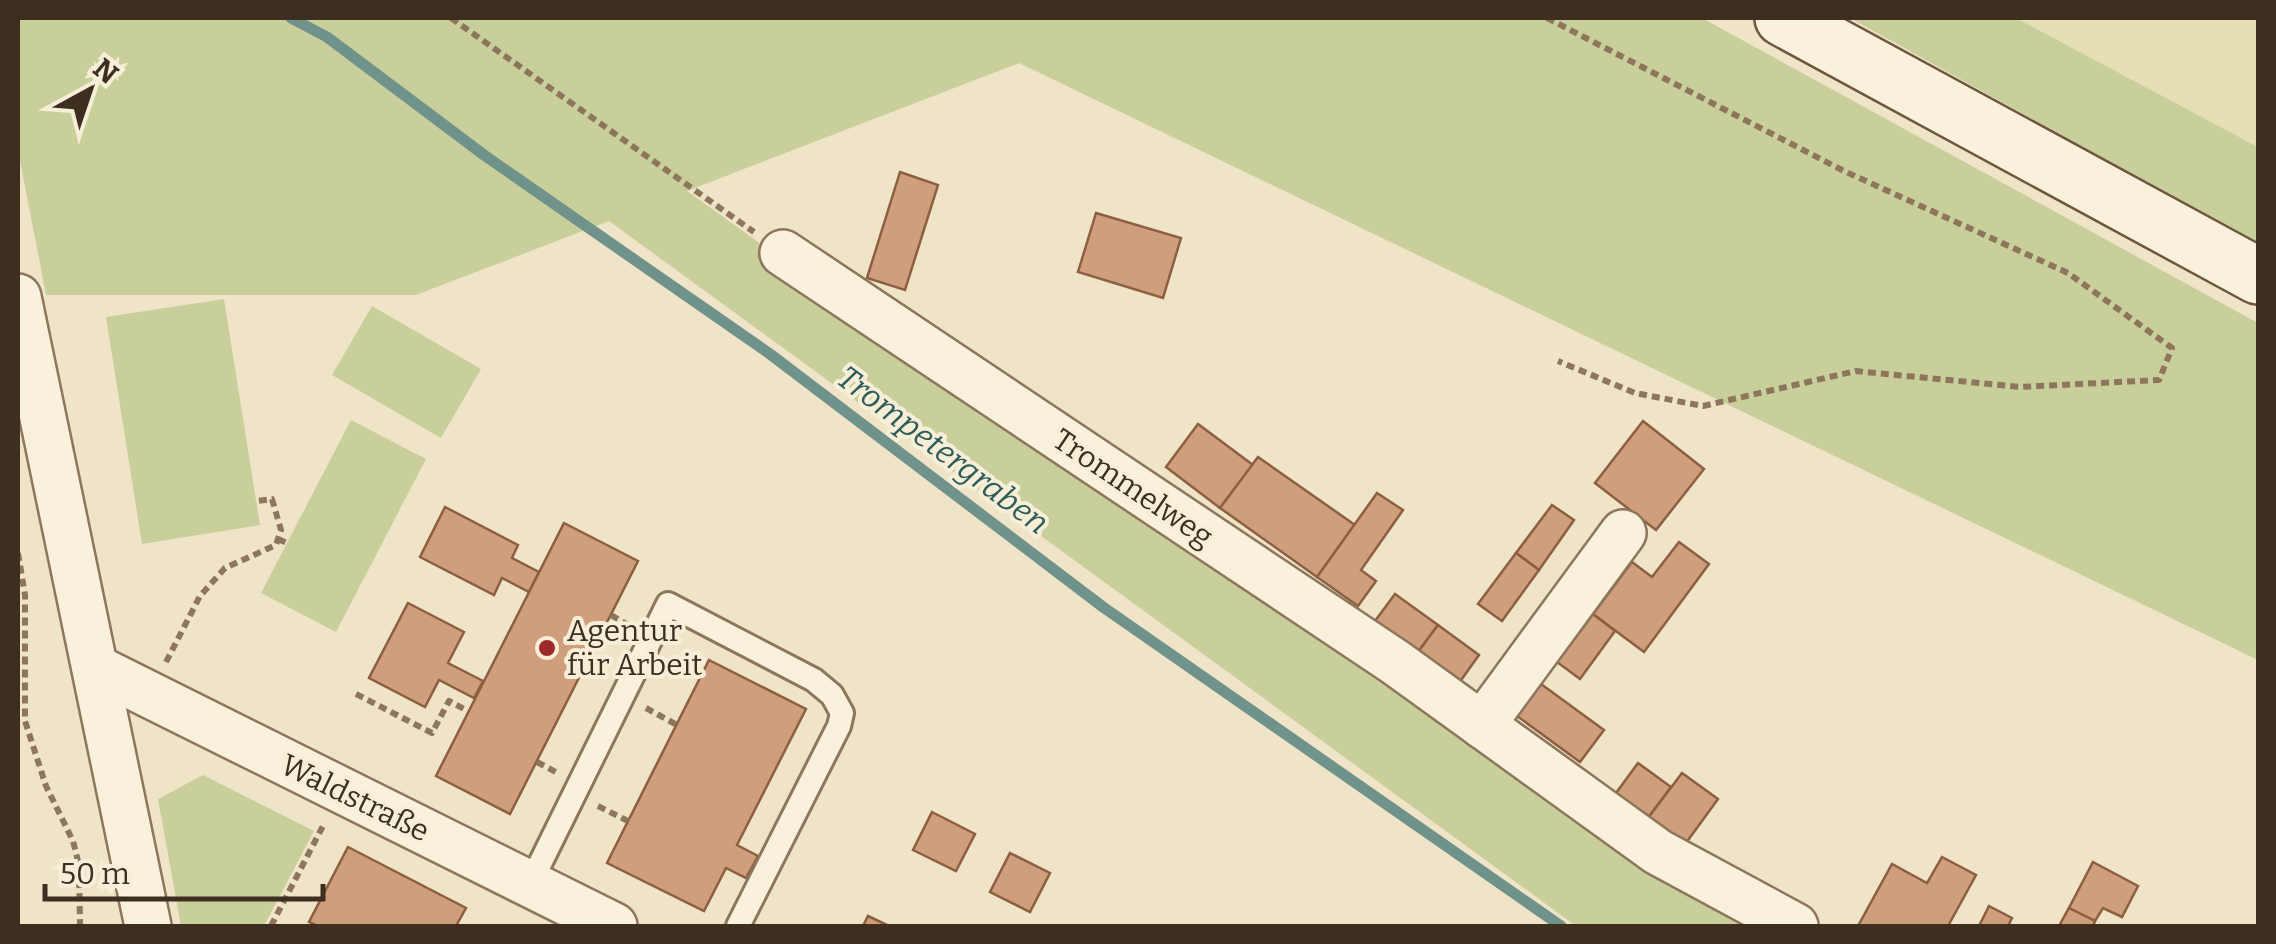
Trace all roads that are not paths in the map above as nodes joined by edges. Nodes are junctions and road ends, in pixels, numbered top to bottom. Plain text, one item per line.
1 (1783, 18) edge
2 (783, 253) road end
3 (2258, 276) edge
4 (18, 297) edge
5 (1623, 533) dead end
6 (96, 668) junction
7 (1482, 725) junction
8 (530, 884) junction
9 (148, 926) edge
10 (614, 926) edge
11 (738, 926) edge
12 (1795, 926) edge

1 - 3 main road
2 - 7 street, Trommelweg
4 - 6 street
5 - 7 street
6 - 8 street, Waldstraße
6 - 9 street
7 - 12 street, Trommelweg
8 - 10 street, Waldstraße
8 - 11 lane

